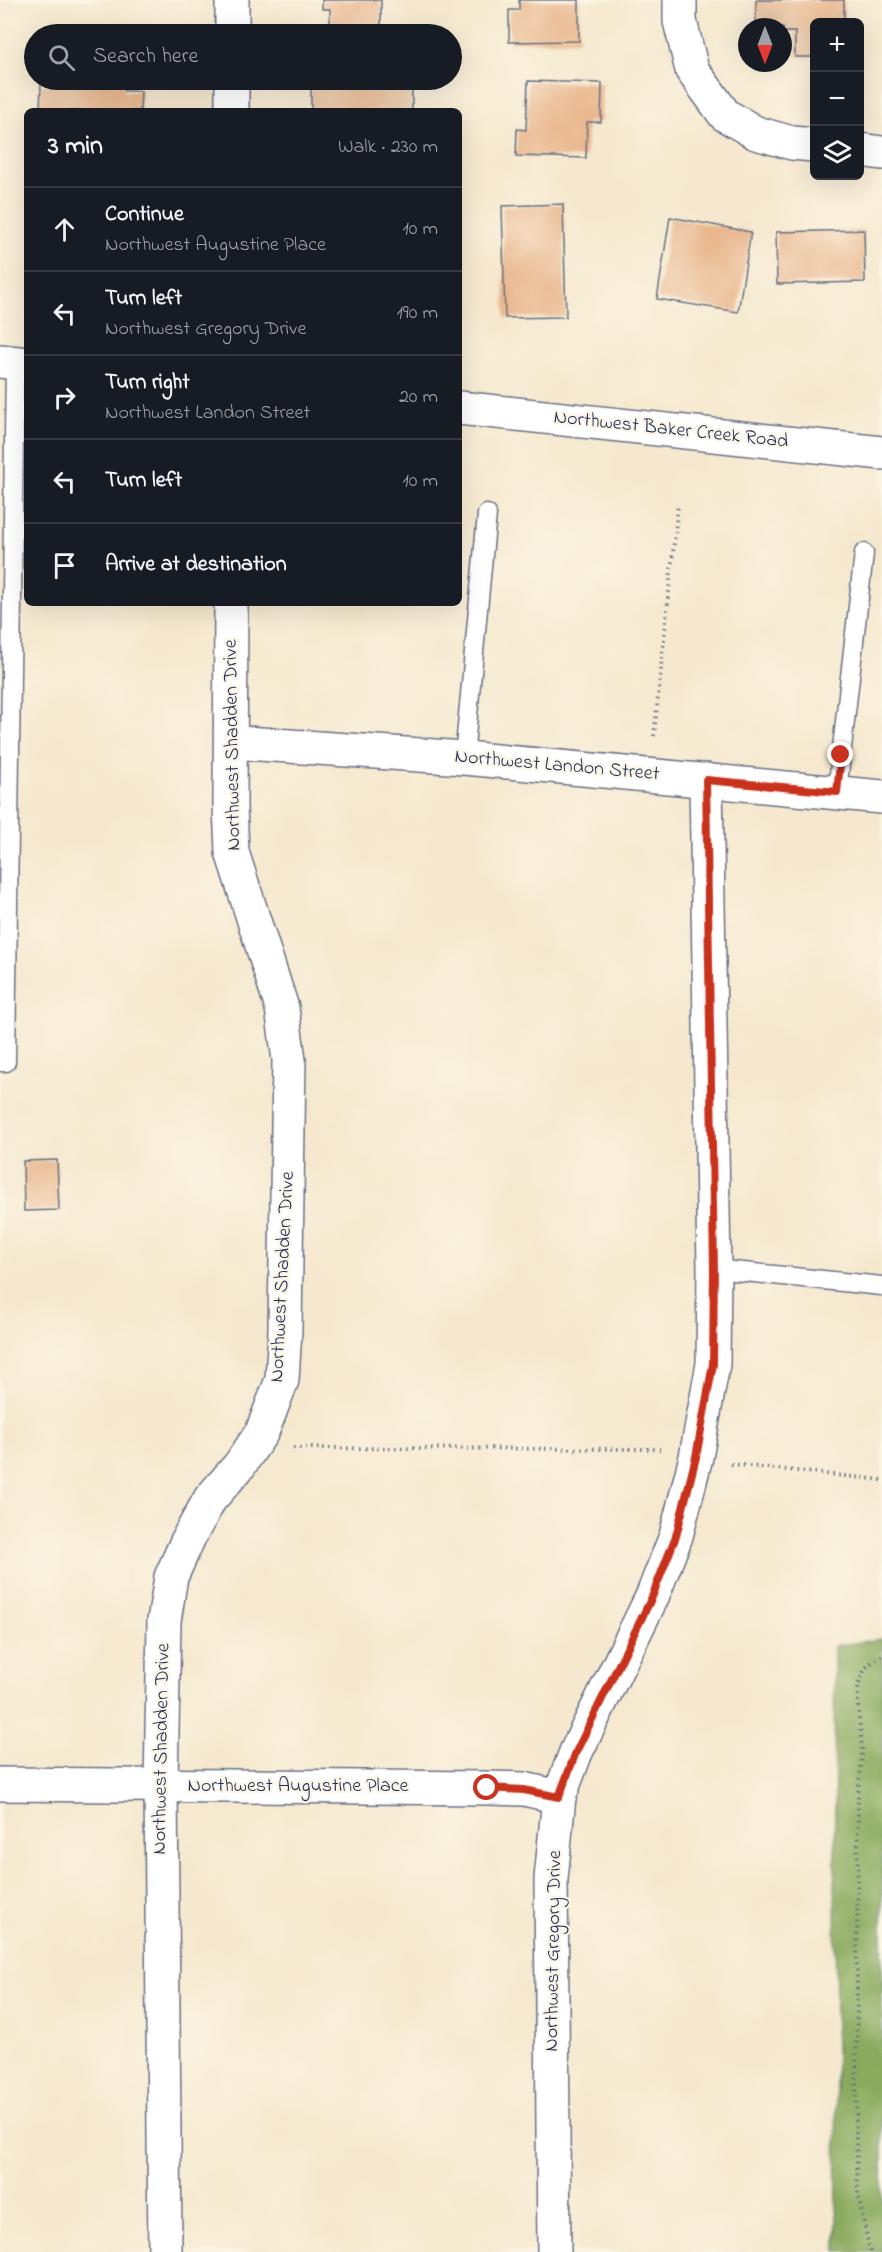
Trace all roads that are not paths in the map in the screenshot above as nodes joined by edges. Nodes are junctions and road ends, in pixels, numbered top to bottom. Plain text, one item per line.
1 (232, 0) edge
2 (680, 0) edge
3 (232, 24) edge
4 (232, 90) edge
5 (232, 108) edge
6 (810, 145) edge
7 (864, 151) edge
8 (882, 153) edge
9 (14, 362) edge
10 (462, 408) edge
11 (882, 453) edge
12 (488, 514) dead end
13 (864, 553) dead end
14 (231, 606) edge
15 (231, 742) junction
16 (464, 758) junction
17 (706, 780) junction
18 (837, 792) junction
19 (882, 797) edge
20 (4, 961) edge
21 (0, 1062) edge
22 (714, 1269) junction
23 (882, 1286) edge
24 (0, 1784) edge
25 (161, 1785) junction
26 (559, 1797) junction
27 (165, 2252) edge
28 (554, 2252) edge

1 - 3 street
2 - 6 street
4 - 5 street
7 - 8 street
9 - 20 lane
10 - 11 street, Northwest Baker Creek Road
12 - 16 lane
13 - 18 lane
14 - 15 street, Northwest Shadden Drive
15 - 16 street, Northwest Landon Street
15 - 25 street, Northwest Shadden Drive
16 - 17 street, Northwest Landon Street
17 - 18 street, Northwest Landon Street
17 - 22 street, Northwest Gregory Drive
18 - 19 street, Northwest Landon Street
20 - 21 lane
22 - 23 lane
22 - 26 street, Northwest Gregory Drive
24 - 25 street, Northwest Augustine Place
25 - 26 street, Northwest Augustine Place
25 - 27 street, Northwest Shadden Drive
26 - 28 street, Northwest Gregory Drive

